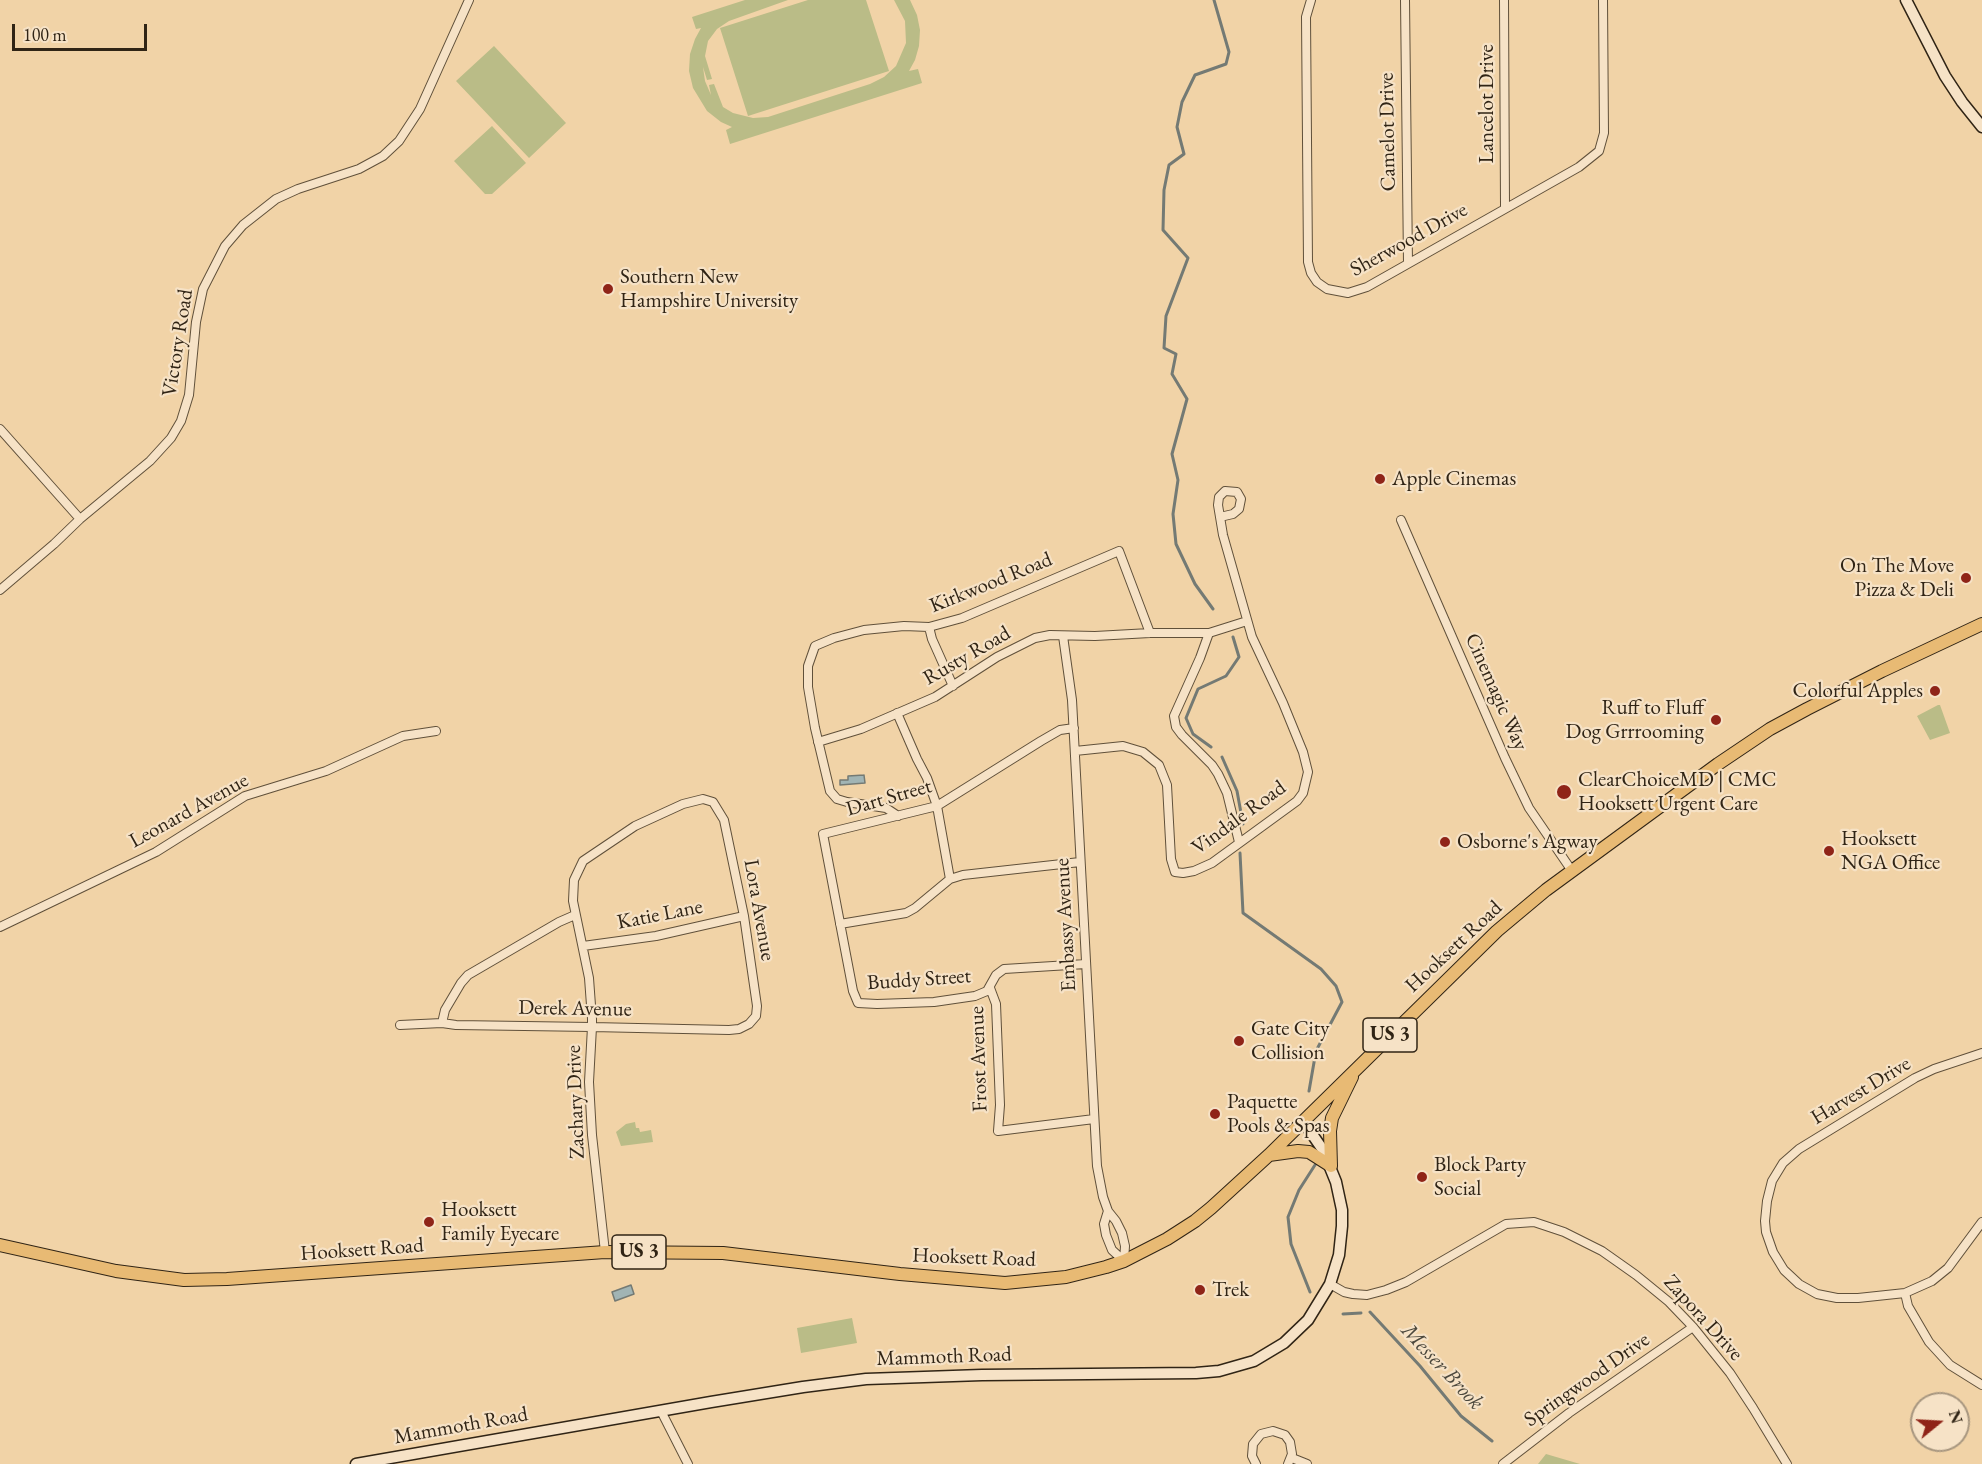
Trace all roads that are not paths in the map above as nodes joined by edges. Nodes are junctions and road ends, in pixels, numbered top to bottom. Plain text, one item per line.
1 (469, 0) edge
2 (1311, 0) edge
3 (1405, 0) edge
4 (1504, 0) edge
5 (1603, 0) edge
6 (1906, 0) edge
7 (1982, 127) edge
8 (1505, 207) junction
9 (1408, 263) junction
10 (0, 429) edge
11 (1220, 517) dead end
12 (80, 519) junction
13 (1401, 520) dead end
14 (0, 590) edge
15 (1247, 621) junction
16 (1982, 624) edge
17 (929, 627) junction
18 (1150, 633) junction
19 (1209, 633) junction
20 (1063, 636) junction
21 (953, 686) junction
22 (897, 713) junction
23 (1074, 728) junction
24 (436, 731) dead end
25 (818, 742) junction
26 (1075, 752) junction
27 (713, 802) joint
28 (937, 806) junction
29 (898, 816) junction
30 (1239, 842) junction
31 (1080, 862) junction
32 (1572, 871) junction
33 (950, 879) junction
34 (575, 915) junction
35 (744, 916) junction
36 (840, 924) junction
37 (0, 927) edge
38 (583, 946) junction
39 (1086, 964) junction
40 (990, 988) junction
41 (442, 1023) junction
42 (749, 1024) joint
43 (400, 1025) dead end
44 (592, 1027) junction
45 (1982, 1053) edge
46 (1356, 1069) junction
47 (1094, 1119) junction
48 (1303, 1121) junction
49 (1269, 1155) junction
50 (1331, 1166) junction
51 (1108, 1211) junction
52 (1982, 1222) edge
53 (0, 1245) edge
54 (605, 1252) junction
55 (1124, 1261) junction
56 (1330, 1284) junction
57 (1905, 1293) junction
58 (1693, 1328) junction
59 (1982, 1385) edge
60 (661, 1411) junction
61 (1290, 1461) edge
62 (356, 1464) edge
63 (688, 1464) edge
64 (1256, 1464) edge
65 (1307, 1464) edge
66 (1503, 1464) edge
67 (1787, 1464) edge

1 - 12 street, Victory Road
2 - 9 street, Sherwood Drive
3 - 9 street, Camelot Drive
4 - 8 street, Lancelot Drive
5 - 8 street, Sherwood Drive
6 - 7 main road
8 - 9 street, Sherwood Drive
10 - 12 street
11 - 15 street, Vindale Road
12 - 14 street, Victory Road
13 - 32 street, Cinemagic Way
15 - 19 street, Rusty Road
15 - 30 street, Vindale Road
16 - 32 main road, Hooksett Road / US 3
17 - 18 street, Kirkwood Road
17 - 21 street
17 - 25 street, Kirkwood Road
18 - 19 street, Rusty Road
18 - 20 street, Rusty Road
19 - 30 street
20 - 21 street, Rusty Road
20 - 23 street, Embassy Avenue
21 - 22 street, Rusty Road
22 - 25 street, Rusty Road
22 - 28 street
23 - 26 street, Embassy Avenue
23 - 28 street, Dart Street
24 - 37 street, Leonard Avenue
25 - 29 street
26 - 30 street, Vindale Road
26 - 31 street, Embassy Avenue
27 - 34 street, Zachary Drive
27 - 35 street, Lora Avenue
28 - 29 street, Dart Street
28 - 33 street
29 - 36 street, Dart Street
31 - 33 street
31 - 39 street, Embassy Avenue
32 - 46 main road, Hooksett Road / US 3
33 - 36 street
34 - 38 street, Zachary Drive
34 - 41 street
35 - 38 street, Katie Lane
35 - 42 street, Lora Avenue
36 - 40 street, Buddy Street
38 - 44 street, Zachary Drive
39 - 40 street, Buddy Street
39 - 47 street, Embassy Avenue
40 - 47 street, Frost Avenue
41 - 43 street, Derek Avenue
41 - 44 street, Derek Avenue
42 - 44 street, Derek Avenue
44 - 54 street, Zachary Drive
45 - 57 street, Harvest Drive
46 - 48 main road, Hooksett Road / US 3
46 - 50 main road
47 - 51 street, Embassy Avenue
48 - 49 main road, Hooksett Road / US 3
48 - 50 main road, Mammoth Road
49 - 50 main road
49 - 55 main road, Hooksett Road / US 3
50 - 56 main road, Mammoth Road
51 - 55 street, Embassy Avenue
51 - 55 street, Embassy Avenue
52 - 57 street
53 - 54 main road, Hooksett Road / US 3
54 - 55 main road, Hooksett Road / US 3
56 - 58 street, Zapora Drive
56 - 60 main road, Mammoth Road
57 - 59 street
58 - 66 street, Springwood Drive
58 - 67 street, Zapora Drive
60 - 62 main road, Mammoth Road
60 - 63 street
61 - 64 street
61 - 65 street

